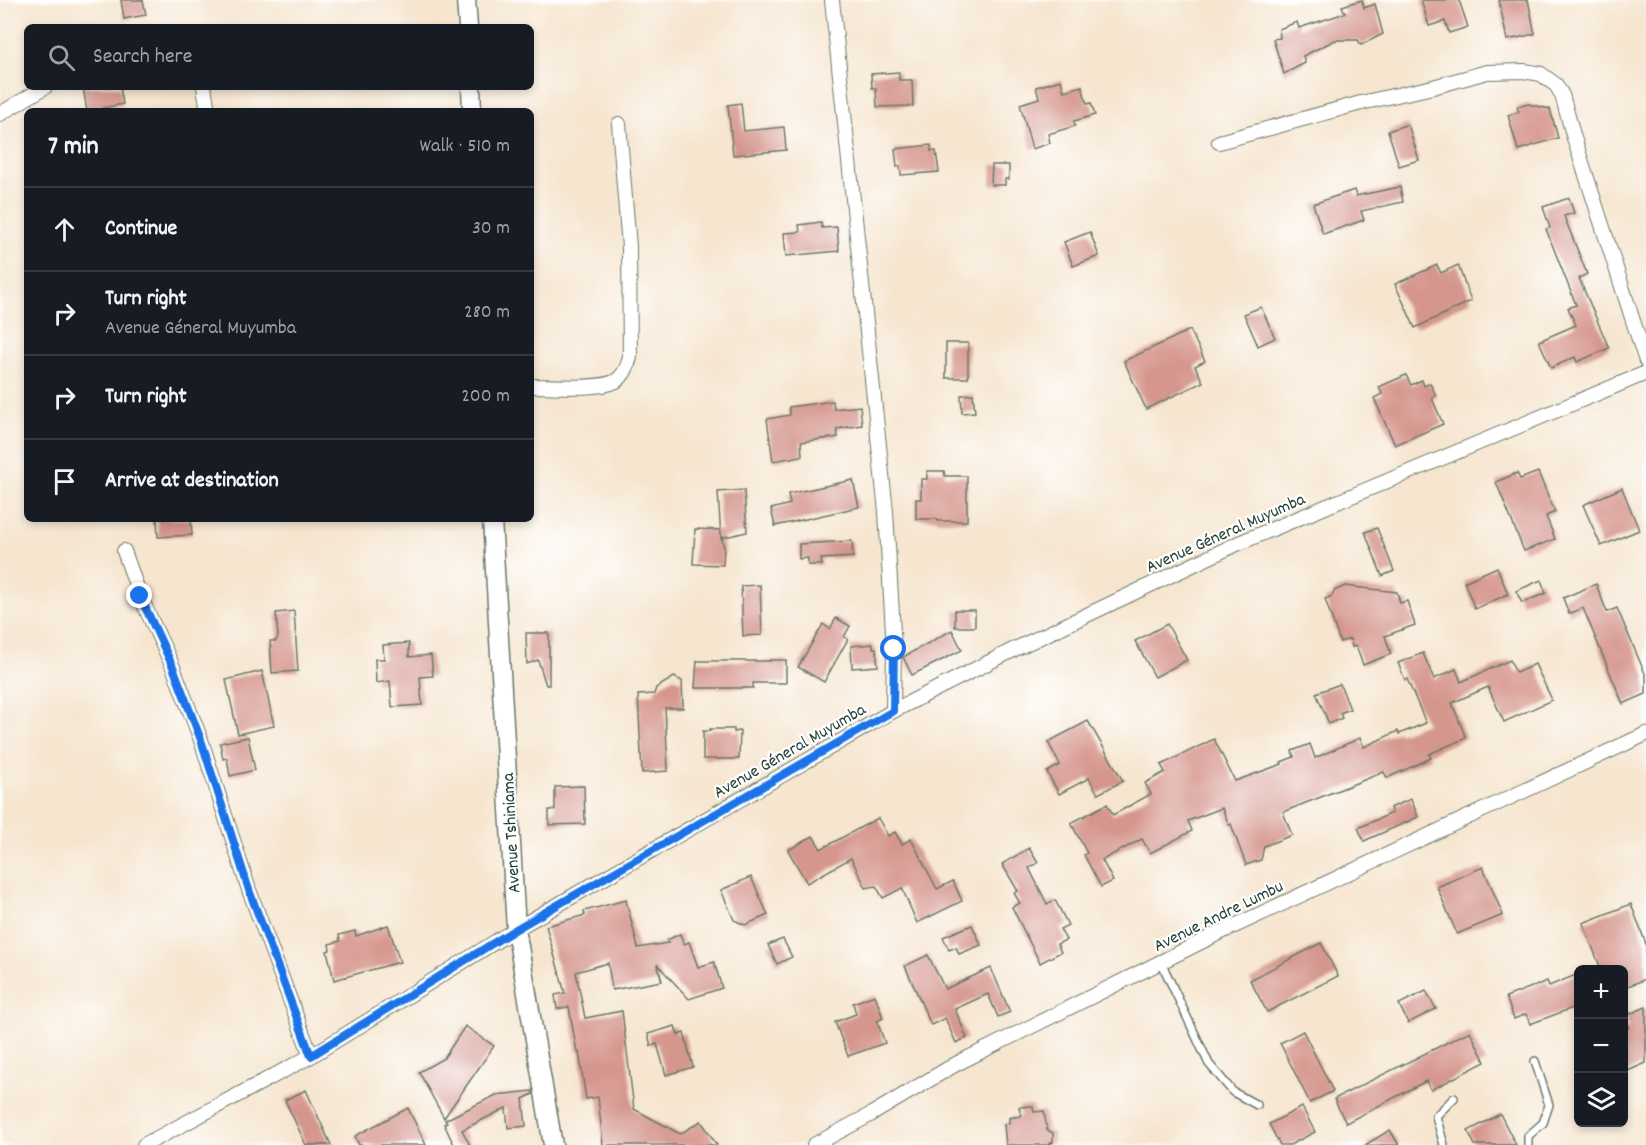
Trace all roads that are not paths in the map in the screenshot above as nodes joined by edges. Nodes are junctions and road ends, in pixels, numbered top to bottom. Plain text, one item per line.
1 (466, 0) edge
2 (832, 0) edge
3 (468, 24) edge
4 (40, 90) edge
5 (204, 90) edge
6 (471, 90) edge
7 (208, 108) edge
8 (472, 108) edge
9 (0, 114) edge
10 (619, 124) dead end
11 (1219, 142) dead end
12 (1646, 361) edge
13 (1646, 373) edge
14 (534, 386) edge
15 (492, 522) edge
16 (124, 551) dead end
17 (893, 711) junction
18 (1646, 734) edge
19 (516, 929) junction
20 (1161, 962) junction
21 (311, 1056) junction
22 (1535, 1061) dead end
23 (1454, 1098) dead end
24 (1257, 1105) dead end
25 (144, 1145) edge
26 (552, 1145) edge
27 (814, 1145) edge
28 (1444, 1145) edge
29 (1528, 1145) edge

1 - 3 street
2 - 17 street
4 - 9 street
5 - 7 street
6 - 8 street
10 - 14 street
11 - 12 street
13 - 17 street, Avenue Géneral Muyumba
15 - 19 street, Avenue Tshiniama
16 - 21 street
17 - 19 street, Avenue Géneral Muyumba
18 - 20 street, Avenue Andre Lumbu
19 - 21 street, Avenue Géneral Muyumba
19 - 26 street, Avenue Tshiniama
20 - 24 lane
20 - 27 street, Avenue Andre Lumbu
21 - 25 street, Avenue Géneral Muyumba
22 - 29 lane
23 - 28 lane

